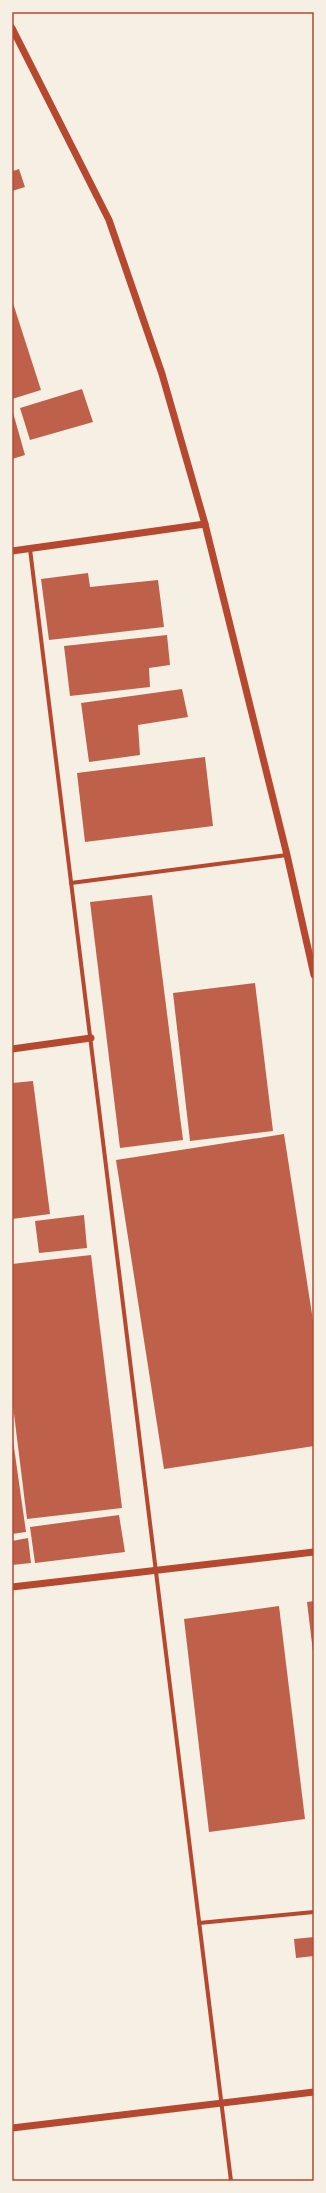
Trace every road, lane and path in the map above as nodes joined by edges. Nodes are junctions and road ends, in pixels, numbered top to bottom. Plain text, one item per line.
1 (12, 28) edge
2 (206, 524) junction
3 (30, 548) junction
4 (12, 551) edge
5 (287, 854) junction
6 (71, 883) junction
7 (314, 975) edge
8 (91, 1038) junction
9 (12, 1049) edge
10 (314, 1552) edge
11 (156, 1569) junction
12 (12, 1587) edge
13 (314, 1912) edge
14 (199, 1924) junction
15 (314, 2092) edge
16 (221, 2101) junction
17 (12, 2128) edge
18 (231, 2181) edge

1 - 2 street
2 - 3 street
2 - 5 street
3 - 4 street
3 - 6 street
5 - 6 street
5 - 7 street
6 - 8 street
8 - 9 street
8 - 11 street
10 - 11 street
11 - 12 street
11 - 14 street
13 - 14 street
14 - 16 street
15 - 16 street
16 - 17 street
16 - 18 street

